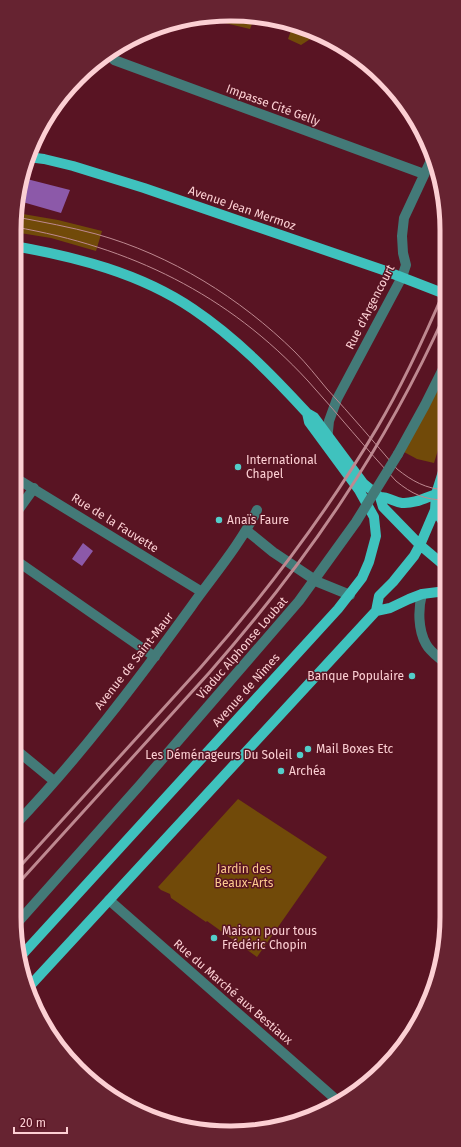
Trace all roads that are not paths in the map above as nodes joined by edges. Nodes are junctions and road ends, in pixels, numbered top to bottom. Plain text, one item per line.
1 (114, 60) dead end
2 (34, 158) edge
3 (429, 164) edge
4 (424, 174) junction
5 (21, 247) edge
6 (402, 277) junction
7 (440, 292) edge
8 (440, 375) edge
9 (307, 413) junction
10 (328, 434) junction
11 (326, 445) junction
12 (21, 481) edge
13 (440, 481) edge
14 (34, 488) junction
15 (436, 494) junction
16 (380, 498) junction
17 (21, 506) edge
18 (257, 510) dead end
19 (435, 510) junction
20 (440, 517) edge
21 (246, 530) junction
22 (420, 545) junction
23 (440, 562) edge
24 (21, 564) edge
25 (202, 592) junction
26 (440, 592) edge
27 (422, 594) junction
28 (350, 595) junction
29 (376, 610) junction
30 (155, 657) junction
31 (440, 658) edge
32 (21, 754) edge
33 (54, 781) junction
34 (21, 818) edge
35 (109, 900) junction
36 (21, 919) edge
37 (24, 952) edge
38 (32, 984) edge
39 (335, 1098) edge

1 - 4 street, Impasse Cité Gelly
2 - 6 main road, Avenue Jean Mermoz
3 - 4 street, Rue d'Argencourt
4 - 6 street, Rue d'Argencourt
5 - 9 main road
6 - 7 main road, Avenue Jean Mermoz
6 - 10 street, Rue d'Argencourt
8 - 36 street, Viaduc Alphonse Loubat, bridge
9 - 10 main road
9 - 11 main road, Avenue de Nîmes
10 - 11 street, Rue d'Argencourt
10 - 16 main road
11 - 28 main road, Avenue de Nîmes
12 - 14 street, Rue de la Fauvette
13 - 15 main road
14 - 17 street
14 - 25 street, Rue de la Fauvette
15 - 16 main road
15 - 19 main road
16 - 22 main road
18 - 21 street, Avenue de Saint-Maur
19 - 20 main road
19 - 22 main road
21 - 25 street, Avenue de Saint-Maur
21 - 28 street
22 - 23 main road
22 - 29 main road
24 - 30 street
25 - 30 street, Avenue de Saint-Maur
26 - 27 main road
27 - 29 main road
27 - 31 street
28 - 37 main road, Avenue de Nîmes
29 - 35 main road
30 - 33 street, Avenue de Saint-Maur
32 - 33 street
33 - 34 street, Avenue de Saint-Maur
35 - 38 main road
35 - 39 street, Rue du Marché aux Bestiaux

